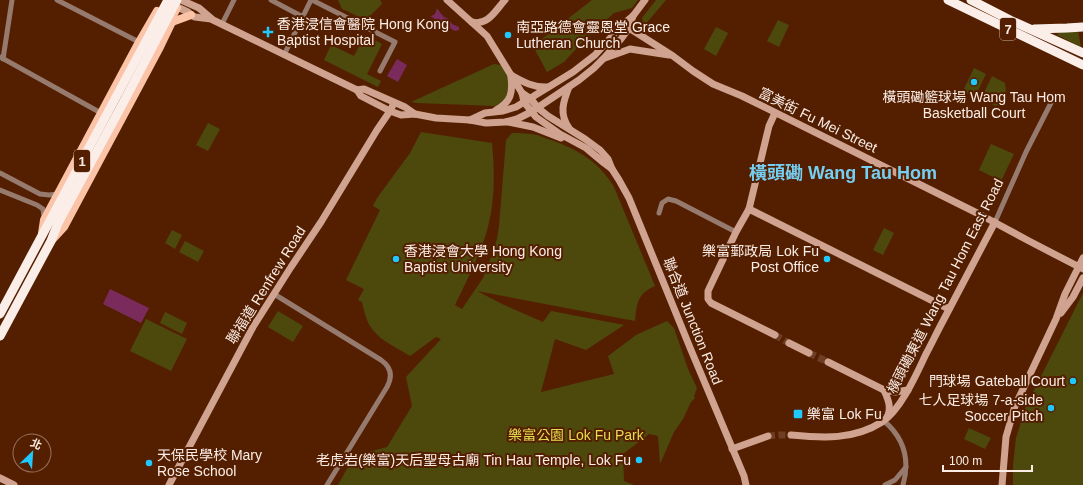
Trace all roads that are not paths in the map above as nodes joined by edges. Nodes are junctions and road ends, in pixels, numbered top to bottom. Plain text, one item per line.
1 (12, 0) edge
2 (57, 0) edge
3 (66, 0) edge
4 (164, 0) edge
5 (168, 0) edge
6 (234, 0) edge
7 (271, 0) edge
8 (312, 0) edge
9 (447, 0) edge
10 (505, 0) edge
11 (645, 0) edge
12 (948, 0) edge
13 (971, 0) edge
14 (180, 1) edge
15 (73, 8) junction
16 (191, 15) junction
17 (303, 16) junction
18 (633, 16) junction
19 (213, 20) junction
20 (488, 20) junction
21 (172, 22) junction
22 (472, 22) junction
23 (222, 24) junction
24 (621, 26) junction
25 (1083, 27) edge
26 (629, 28) junction
27 (1030, 29) junction
28 (487, 36) junction
29 (141, 39) junction
30 (160, 47) junction
31 (1083, 53) edge
32 (284, 55) junction
33 (673, 56) junction
34 (2, 58) edge
35 (604, 58) junction
36 (1083, 65) edge
37 (380, 71) dead end
38 (511, 75) junction
39 (555, 84) junction
40 (569, 87) junction
41 (356, 90) junction
42 (1055, 95) dead end
43 (528, 100) junction
44 (119, 102) junction
45 (394, 103) junction
46 (535, 110) junction
47 (390, 111) junction
48 (492, 112) junction
49 (101, 113) junction
50 (775, 113) junction
51 (416, 114) junction
52 (470, 120) junction
53 (505, 122) junction
54 (571, 131) junction
55 (569, 139) junction
56 (612, 169) junction
57 (0, 173) edge
58 (0, 190) edge
59 (58, 193) junction
60 (749, 209) junction
61 (659, 213) dead end
62 (44, 220) junction
63 (995, 222) junction
64 (736, 232) junction
65 (40, 239) junction
66 (51, 241) junction
67 (1083, 258) edge
68 (1081, 268) edge
69 (1083, 278) edge
70 (274, 294) junction
71 (949, 309) junction
72 (0, 314) edge
73 (1056, 319) junction
74 (775, 335) tunnel mouth
75 (0, 336) edge
76 (789, 343) tunnel mouth
77 (810, 353) tunnel mouth
78 (828, 362) tunnel mouth
79 (884, 390) junction
80 (908, 390) junction
81 (884, 421) junction
82 (792, 435) tunnel mouth
83 (768, 436) tunnel mouth
84 (732, 449) junction
85 (906, 467) junction
86 (0, 479) edge
87 (14, 485) edge
88 (169, 485) edge
89 (327, 485) edge
90 (746, 485) edge
91 (885, 485) edge
92 (903, 485) edge
93 (1002, 485) edge

1 - 34 street
2 - 15 street
3 - 15 street
4 - 14 street
4 - 29 main road
5 - 44 highway, 1
6 - 23 street
7 - 17 street
8 - 17 street
8 - 37 street
9 - 22 street
10 - 20 street
11 - 18 street
12 - 36 highway, 7
13 - 27 highway, 7
14 - 16 street
14 - 19 street
14 - 21 main road
14 - 44 highway, 1
15 - 29 street
16 - 19 street
16 - 21 main road
17 - 32 street
18 - 24 street
18 - 26 street
19 - 23 street
20 - 22 street
20 - 28 street
21 - 30 main road
22 - 28 street
23 - 32 street
24 - 26 street, 富美街 Fu Mei Street
24 - 39 street
25 - 27 highway
26 - 33 street, 富美街 Fu Mei Street
26 - 35 street
27 - 31 highway, 7
28 - 38 street
29 - 30 main road
29 - 49 main road
30 - 66 main road
32 - 41 street
33 - 35 street, 富美街 Fu Mei Street
33 - 50 street, 富美街 Fu Mei Street
34 - 49 street
35 - 40 street
38 - 39 street
38 - 43 street
38 - 48 street
39 - 43 street
40 - 46 street
40 - 54 street
41 - 45 street
41 - 47 street
42 - 63 street, 橫頭磡東道 Wang Tau Hom East Road
43 - 46 street, 聯合道 Junction Road
43 - 48 street
44 - 65 highway, 1
44 - 66 highway, 1
45 - 47 street, 聯福道 Renfrew Road
45 - 51 street
46 - 53 street
46 - 54 street, 聯合道 Junction Road
46 - 55 street, 聯合道 Junction Road
47 - 51 street
47 - 70 street, 聯福道 Renfrew Road
48 - 52 street
49 - 59 main road
50 - 60 street
50 - 63 street, 富美街 Fu Mei Street
51 - 52 street
52 - 53 street
53 - 55 street
54 - 56 street, 聯合道 Junction Road
55 - 56 street, 聯合道 Junction Road
56 - 84 street, 聯合道 Junction Road
57 - 59 street
58 - 62 street
59 - 62 main road
60 - 64 street
60 - 71 street
61 - 64 street
62 - 65 main road
63 - 68 street, 富美街 Fu Mei Street
63 - 71 street, 橫頭磡東道 Wang Tau Hom East Road
64 - 74 street
65 - 72 highway, 1
66 - 75 highway, 1
67 - 68 street
68 - 73 street
69 - 73 street
70 - 88 street, 聯福道 Renfrew Road
70 - 89 street
71 - 80 street, 橫頭磡東道 Wang Tau Hom East Road
73 - 93 street
76 - 77 street
78 - 79 street
79 - 80 street
79 - 81 street
80 - 81 street, 橫頭磡東道 Wang Tau Hom East Road
81 - 82 street, 橫頭磡東道 Wang Tau Hom East Road
81 - 85 street
83 - 84 street
84 - 90 street, 聯合道 Junction Road
85 - 91 street
85 - 92 street
86 - 87 street

